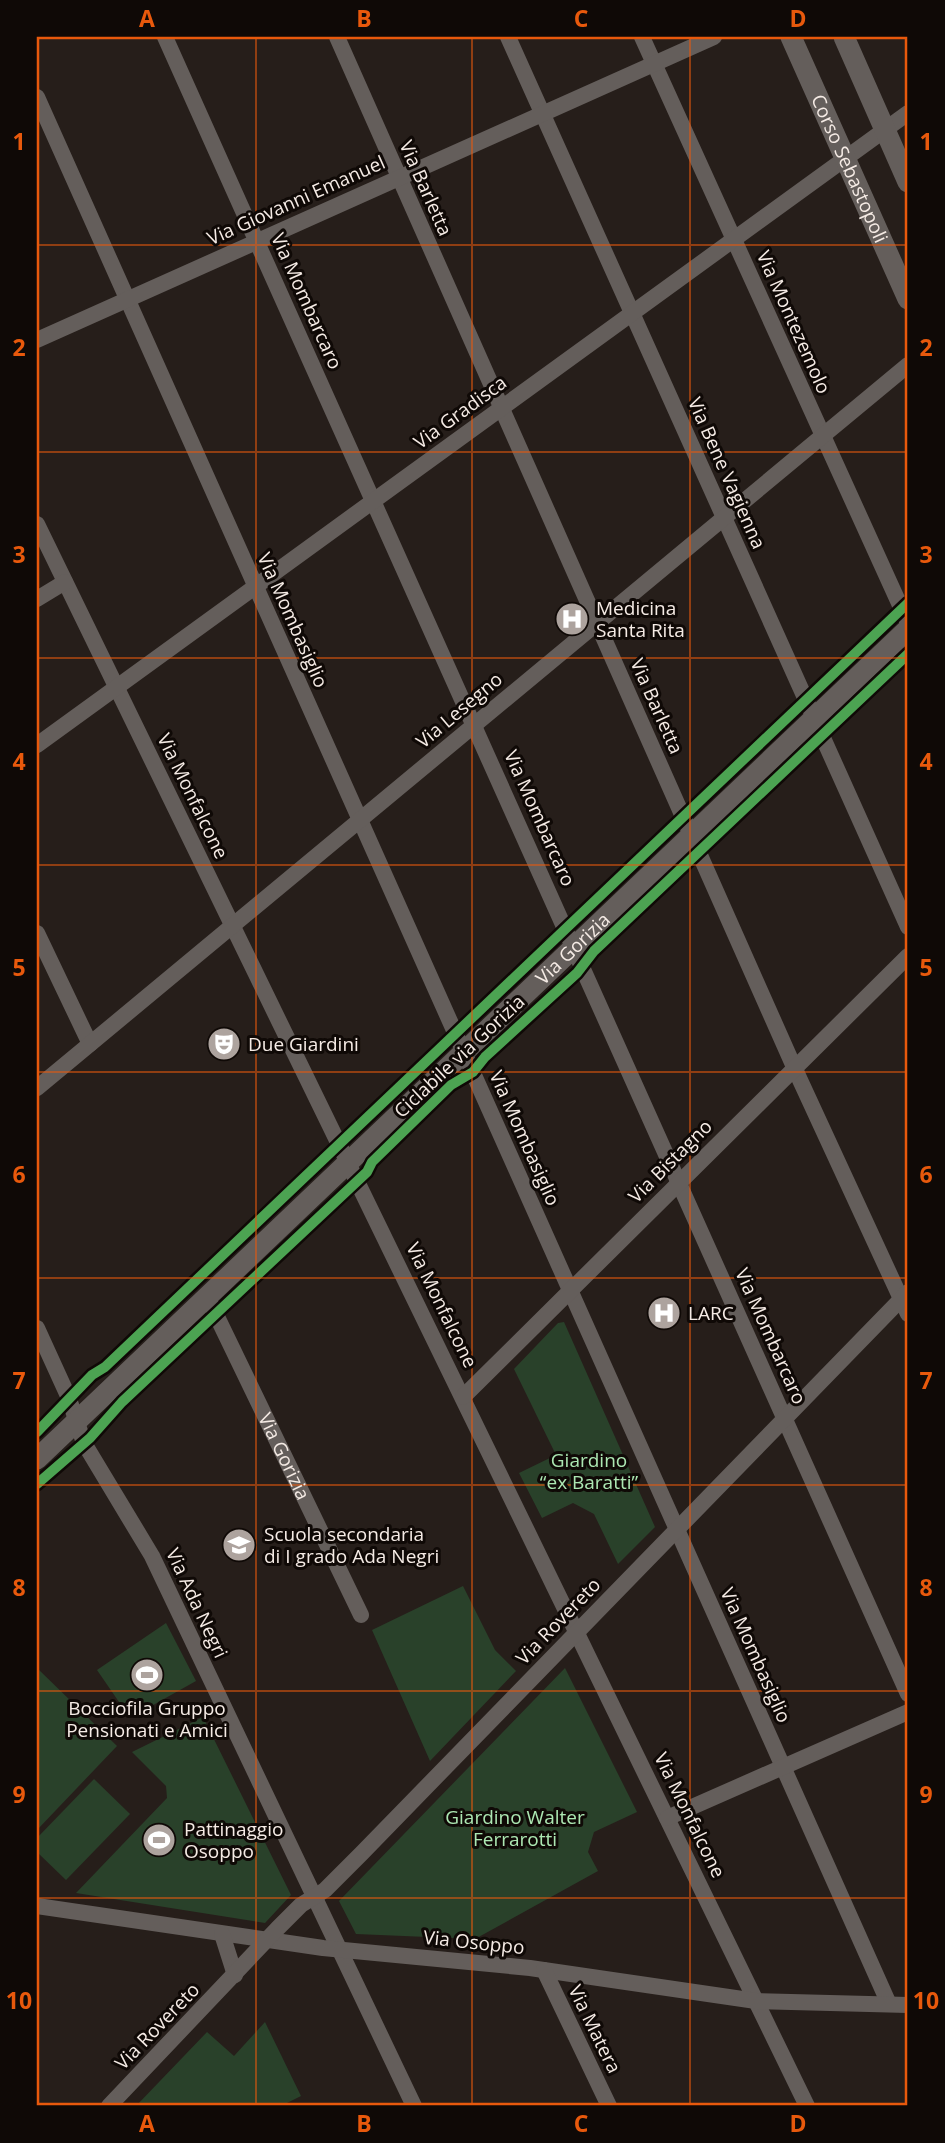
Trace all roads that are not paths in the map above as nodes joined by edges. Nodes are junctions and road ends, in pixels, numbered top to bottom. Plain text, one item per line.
1 (165, 37) edge
2 (337, 37) edge
3 (508, 37) edge
4 (642, 37) edge
5 (713, 37) edge
6 (791, 37) edge
7 (844, 37) edge
8 (653, 64) junction
9 (37, 97) edge
10 (541, 112) junction
11 (908, 113) edge
12 (885, 129) junction
13 (845, 159) junction
14 (397, 177) junction
15 (908, 182) edge
16 (734, 239) junction
17 (257, 242) junction
18 (126, 299) junction
19 (908, 299) edge
20 (633, 313) junction
21 (37, 340) edge
22 (908, 365) edge
23 (502, 408) junction
24 (821, 435) junction
25 (374, 500) junction
26 (723, 516) junction
27 (37, 524) edge
28 (65, 582) junction
29 (255, 587) junction
30 (37, 599) edge
31 (908, 623) edge
32 (597, 624) junction
33 (908, 629) edge
34 (117, 687) junction
35 (814, 719) junction
36 (475, 724) junction
37 (37, 746) edge
38 (360, 820) junction
39 (692, 834) junction
40 (233, 926) junction
41 (908, 927) edge
42 (37, 933) edge
43 (574, 947) junction
44 (908, 956) edge
45 (90, 1044) junction
46 (465, 1051) junction
47 (794, 1067) junction
48 (37, 1088) edge
49 (349, 1162) junction
50 (680, 1181) junction
51 (570, 1289) junction
52 (905, 1294) edge
53 (207, 1297) junction
54 (908, 1314) edge
55 (37, 1328) edge
56 (463, 1397) junction
57 (784, 1419) junction
58 (77, 1421) junction
59 (37, 1459) edge
60 (677, 1529) junction
61 (361, 1615) dead end
62 (577, 1631) junction
63 (908, 1694) edge
64 (908, 1712) edge
65 (783, 1767) junction
66 (667, 1818) junction
67 (313, 1899) junction
68 (37, 1906) edge
69 (222, 1934) junction
70 (267, 1941) junction
71 (338, 1950) junction
72 (544, 1970) junction
73 (235, 1975) junction
74 (756, 2001) junction
75 (889, 2004) junction
76 (908, 2005) edge
77 (109, 2106) edge
78 (414, 2106) edge
79 (609, 2106) edge
80 (807, 2106) edge

1 - 17 street, Via Mombarcaro
2 - 14 street, Via Barletta
3 - 10 street, Via Bene Vagienna
4 - 8 street, Via Montezemolo
5 - 8 street, Via Giovanni Emanuel
6 - 13 street, Corso Sebastopoli
7 - 12 street
8 - 10 street, Via Giovanni Emanuel
8 - 16 street, Via Montezemolo
9 - 18 street, Via Mombasiglio
10 - 14 street, Via Giovanni Emanuel
10 - 20 street, Via Bene Vagienna
11 - 12 street, Via Gradisca
12 - 13 street, Via Gradisca
12 - 15 street
13 - 16 street, Via Gradisca
13 - 19 street, Corso Sebastopoli
14 - 17 street, Via Giovanni Emanuel
14 - 23 street, Via Barletta
16 - 20 street, Via Gradisca
16 - 24 street, Via Montezemolo
17 - 18 street, Via Giovanni Emanuel
17 - 25 street, Via Mombarcaro
18 - 21 street, Via Giovanni Emanuel
18 - 29 street, Via Mombasiglio
20 - 23 street, Via Gradisca
20 - 26 street, Via Bene Vagienna
22 - 24 street, Via Lesegno
23 - 25 street, Via Gradisca
23 - 32 street, Via Barletta
24 - 26 street, Via Lesegno
24 - 31 street, Via Montezemolo
25 - 29 street, Via Gradisca
25 - 36 street, Via Mombarcaro
26 - 32 street, Via Lesegno
26 - 35 street, Via Bene Vagienna
27 - 28 street, Via Monfalcone
28 - 30 street
28 - 34 street, Via Monfalcone
29 - 34 street, Via Gradisca
29 - 38 street, Via Mombasiglio
32 - 36 street, Via Lesegno
32 - 39 street, Via Barletta
33 - 35 street, Via Gorizia
34 - 37 street, Via Gradisca
34 - 40 street, Via Monfalcone
35 - 39 street, Via Gorizia
35 - 41 street, Via Bene Vagienna
36 - 38 street, Via Lesegno
36 - 43 street, Via Mombarcaro
38 - 40 street, Via Lesegno
38 - 46 street, Via Mombasiglio
39 - 43 street, Via Gorizia
39 - 47 street, Via Barletta
40 - 45 street, Via Lesegno
40 - 49 street, Via Monfalcone
42 - 45 street
43 - 46 street, Via Gorizia
43 - 50 street, Via Mombarcaro
44 - 47 street, Via Bistagno
45 - 48 street, Via Lesegno
46 - 49 street, Via Gorizia
46 - 51 street, Via Mombasiglio
47 - 50 street, Via Bistagno
47 - 52 street, Via Barletta
49 - 53 street, Via Gorizia
49 - 56 street, Via Monfalcone
50 - 51 street, Via Bistagno
50 - 57 street, Via Mombarcaro
51 - 56 street, Via Bistagno
51 - 60 street, Via Mombasiglio
52 - 54 street, Via Barletta
52 - 57 street, Via Rovereto
53 - 58 street, Via Gorizia
53 - 61 street, Via Gorizia
55 - 58 street, Via Ada Negri
56 - 62 street, Via Monfalcone
57 - 60 street, Via Rovereto
57 - 63 street, Via Mombarcaro
58 - 59 street, Via Gorizia
58 - 67 street, Via Ada Negri
60 - 62 street, Via Rovereto
60 - 65 street, Via Mombasiglio
62 - 66 street, Via Monfalcone
62 - 67 street, Via Rovereto
64 - 65 street
65 - 66 street
65 - 75 street, Via Mombasiglio
66 - 74 street, Via Monfalcone
67 - 70 street, Via Rovereto
67 - 71 street, Via Ada Negri
68 - 69 street, Via Osoppo
69 - 70 street, Via Osoppo
69 - 73 street
70 - 71 street, Via Osoppo
70 - 73 street, Via Rovereto
71 - 72 street, Via Osoppo
71 - 78 street, Via Ada Negri
72 - 74 street, Via Osoppo
72 - 79 street, Via Matera
73 - 77 street, Via Rovereto
74 - 75 street, Via Osoppo
74 - 80 street, Via Monfalcone
75 - 76 street, Via Osoppo

